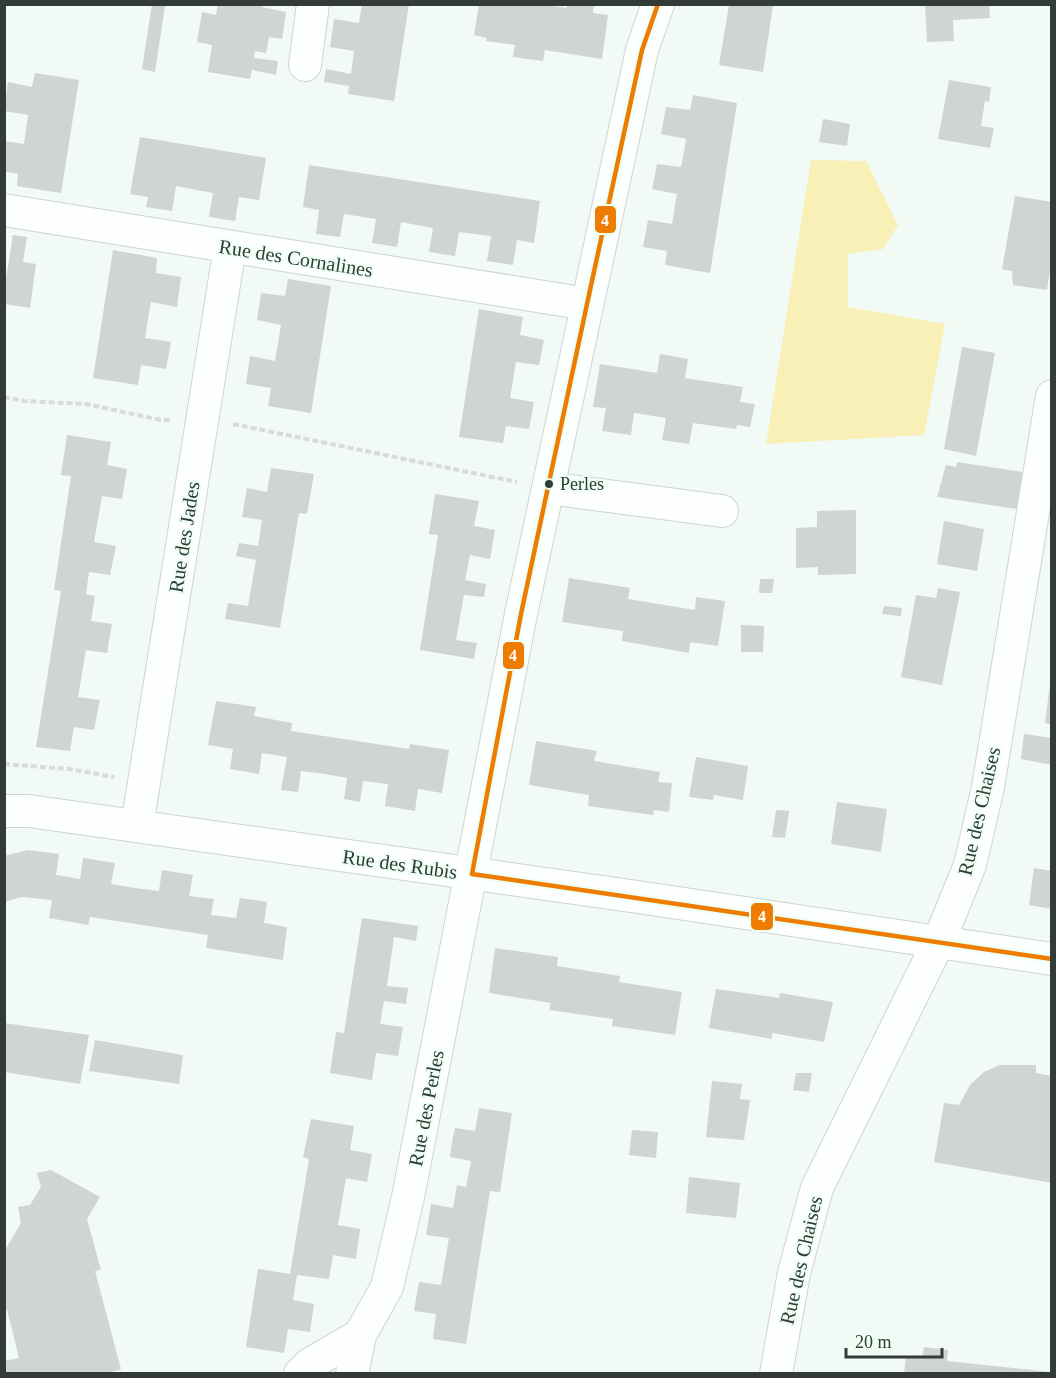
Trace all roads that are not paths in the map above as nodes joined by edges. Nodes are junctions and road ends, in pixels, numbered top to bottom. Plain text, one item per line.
1 (313, 4) edge
2 (658, 4) edge
3 (305, 65) dead end
4 (4, 210) edge
5 (230, 247) junction
6 (587, 304) junction
7 (1052, 396) edge
8 (548, 488) junction
9 (722, 512) dead end
10 (4, 811) edge
11 (137, 826) junction
12 (472, 874) junction
13 (939, 941) junction
14 (1052, 959) edge
15 (360, 1335) junction
16 (300, 1374) edge
17 (352, 1374) edge
18 (776, 1374) edge

1 - 3 street
2 - 6 street, Rue des Perles
4 - 5 street, Rue des Cornalines
5 - 6 street, Rue des Cornalines
5 - 11 street, Rue des Jades
6 - 8 street, Rue des Perles
7 - 13 street, Rue des Chaises
8 - 9 street
8 - 12 street, Rue des Perles
10 - 11 street, Rue des Rubis
11 - 12 street, Rue des Rubis
12 - 13 street, Rue des Rubis
12 - 15 street, Rue des Perles
13 - 14 street, Rue des Rubis
13 - 18 street, Rue des Chaises
15 - 16 street
15 - 17 street, Rue des Perles

